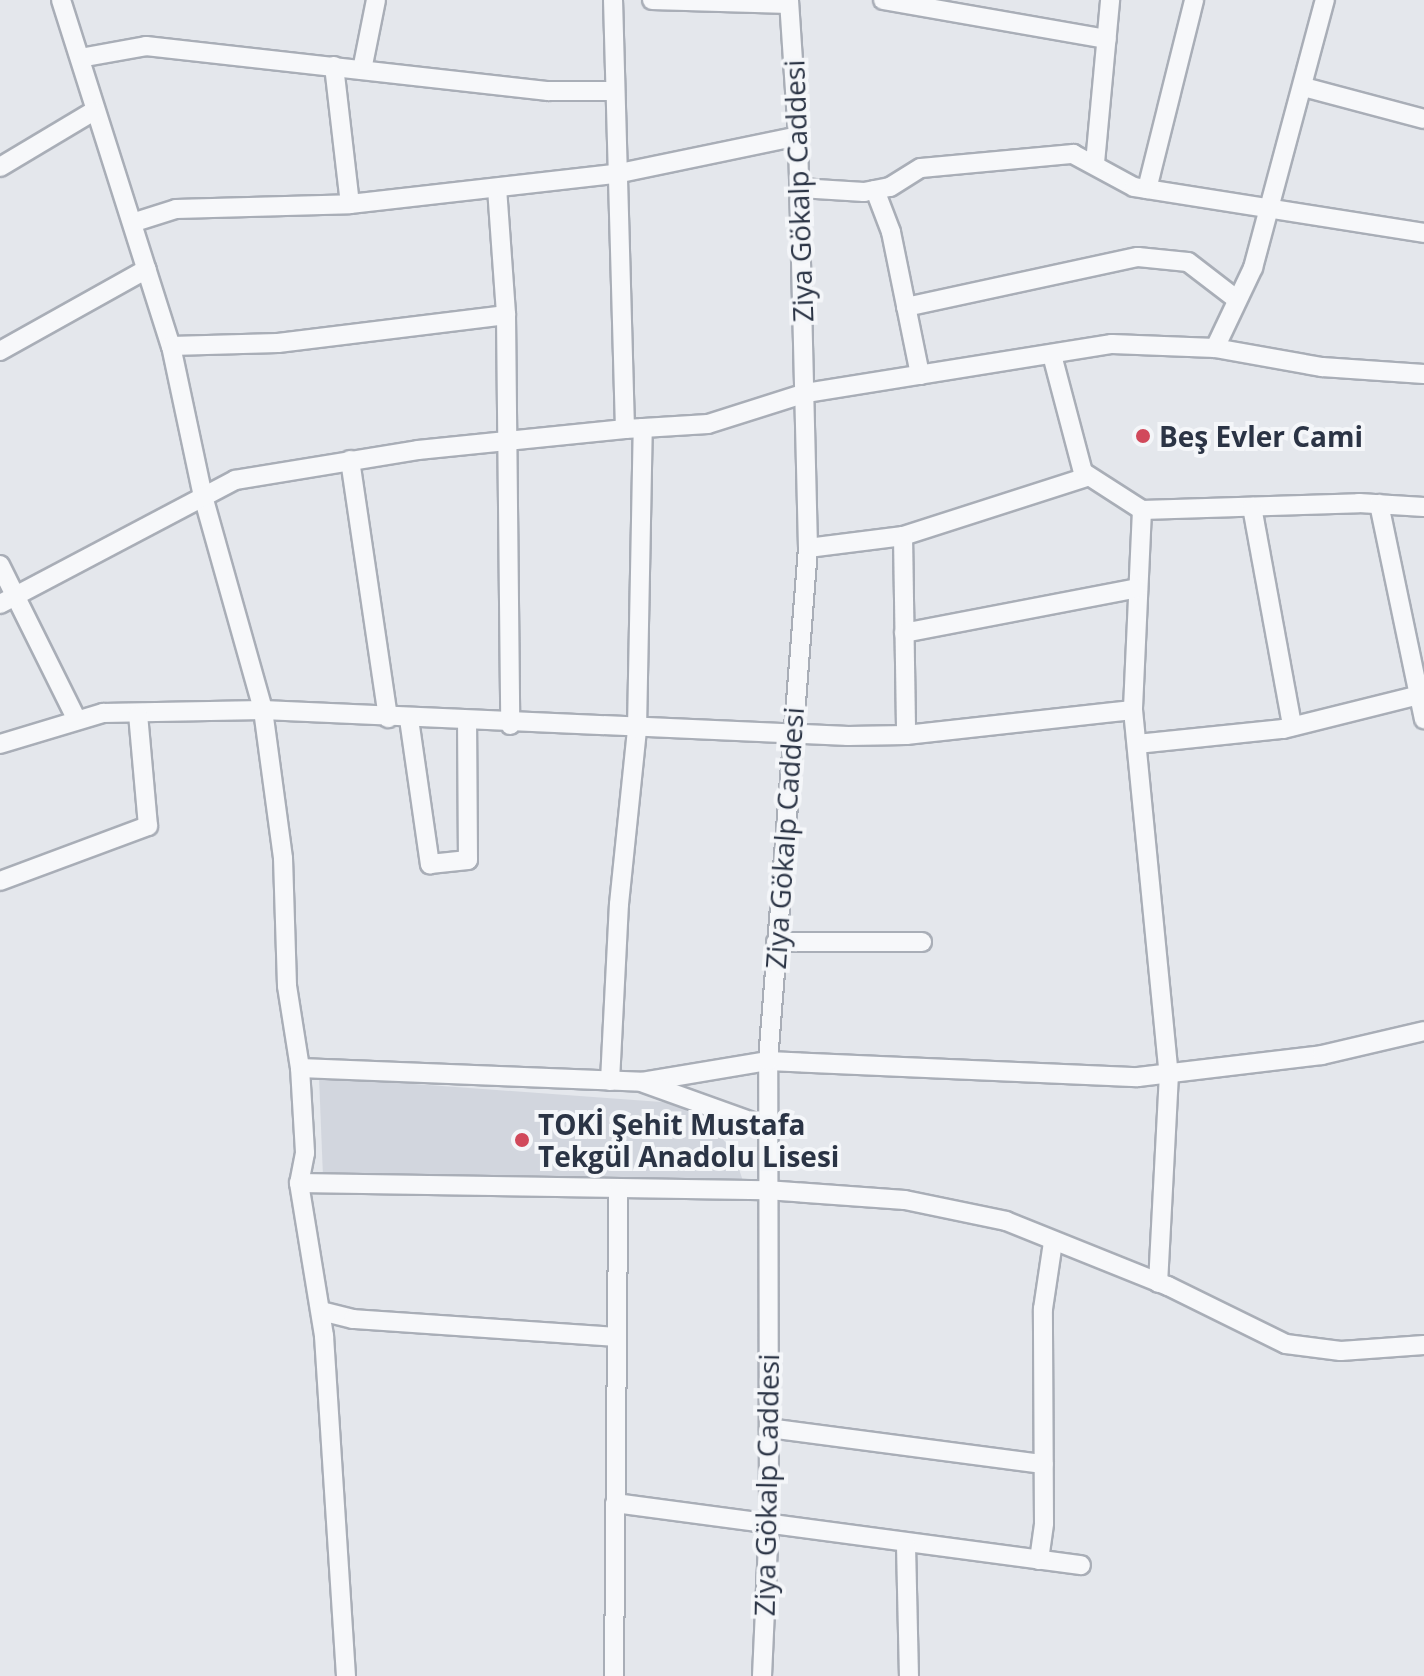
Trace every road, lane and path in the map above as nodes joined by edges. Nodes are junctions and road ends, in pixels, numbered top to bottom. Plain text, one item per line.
1 (61, 0) edge
2 (376, 0) edge
3 (613, 0) edge
4 (652, 0) edge
5 (883, 0) edge
6 (1110, 0) edge
7 (1194, 0) edge
8 (1325, 0) edge
9 (789, 2) edge
10 (1107, 39) junction
11 (80, 58) junction
12 (334, 66) junction
13 (362, 70) junction
14 (1304, 87) junction
15 (614, 91) junction
16 (94, 111) junction
17 (1424, 119) edge
18 (798, 136) junction
19 (1095, 163) junction
20 (0, 167) edge
21 (620, 173) junction
22 (497, 188) junction
23 (800, 188) junction
24 (1147, 189) junction
25 (875, 190) junction
26 (350, 204) junction
27 (1271, 207) junction
28 (135, 222) junction
29 (1424, 233) edge
30 (147, 269) junction
31 (1236, 299) junction
32 (906, 307) junction
33 (506, 315) junction
34 (171, 346) junction
35 (1215, 348) junction
36 (0, 351) edge
37 (1052, 355) junction
38 (1424, 374) edge
39 (920, 375) junction
40 (806, 393) junction
41 (634, 428) junction
42 (505, 443) junction
43 (350, 460) junction
44 (1087, 477) junction
45 (203, 496) junction
46 (1379, 504) junction
47 (1252, 507) junction
48 (1424, 507) edge
49 (1142, 510) junction
50 (903, 536) junction
51 (808, 548) junction
52 (0, 565) edge
53 (1138, 588) junction
54 (18, 594) junction
55 (0, 604) edge
56 (904, 633) junction
57 (1419, 695) junction
58 (263, 710) junction
59 (1133, 710) junction
60 (138, 714) junction
61 (76, 718) junction
62 (388, 718) junction
63 (409, 719) junction
64 (1424, 719) edge
65 (467, 722) junction
66 (510, 725) junction
67 (1292, 726) junction
68 (637, 729) junction
69 (792, 735) junction
70 (906, 735) junction
71 (0, 744) edge
72 (1137, 744) junction
73 (0, 881) edge
74 (776, 942) junction
75 (922, 942) dead end
76 (1424, 1031) edge
77 (768, 1061) junction
78 (300, 1068) junction
79 (1169, 1074) junction
80 (610, 1081) junction
81 (642, 1082) junction
82 (766, 1127) junction
83 (299, 1183) junction
84 (766, 1190) junction
85 (618, 1191) junction
86 (1053, 1242) junction
87 (1158, 1283) junction
88 (321, 1311) junction
89 (615, 1337) junction
90 (1424, 1345) edge
91 (769, 1428) junction
92 (1044, 1464) junction
93 (615, 1503) junction
94 (769, 1520) junction
95 (906, 1545) junction
96 (1039, 1560) junction
97 (1081, 1565) dead end
98 (346, 1676) edge
99 (614, 1676) edge
100 (762, 1676) edge
101 (909, 1676) edge

1 - 11 street
2 - 13 street
3 - 15 street
4 - 9 street
5 - 10 street
6 - 10 street
7 - 24 street
8 - 14 street
9 - 18 street, Ziya Gökalp Caddesi
10 - 19 street
11 - 12 street
11 - 16 street
12 - 13 street
12 - 26 street
13 - 15 street
14 - 17 street
14 - 27 street
15 - 21 street
16 - 20 street
16 - 28 street
18 - 21 street
18 - 23 street, Ziya Gökalp Caddesi
19 - 24 street
19 - 25 street
21 - 22 street
21 - 41 street
22 - 26 street
22 - 33 street
23 - 25 street
23 - 40 street, Ziya Gökalp Caddesi
24 - 27 street
25 - 32 street
26 - 28 street
27 - 29 street
27 - 31 street
28 - 30 street
30 - 34 street
30 - 36 street
31 - 32 street
31 - 35 street
32 - 39 street
33 - 34 street
33 - 42 street
34 - 45 street
35 - 37 street
35 - 38 street
37 - 39 street
37 - 44 street
39 - 40 street
40 - 41 street
40 - 51 street, Ziya Gökalp Caddesi
41 - 42 street
41 - 68 street
42 - 43 street
42 - 66 street
43 - 45 street
43 - 62 street
44 - 49 street
44 - 50 street
45 - 54 street
45 - 58 street
46 - 47 street
46 - 48 street
46 - 57 street
47 - 49 street
47 - 67 street
49 - 53 street
50 - 51 street
50 - 56 street
51 - 69 street, Ziya Gökalp Caddesi
52 - 54 street
53 - 56 street
53 - 59 street
54 - 55 street
54 - 61 street
56 - 70 street
57 - 64 street
57 - 67 street
58 - 60 street
58 - 62 street
58 - 78 street
59 - 70 street
59 - 72 street
60 - 61 street
60 - 73 street
61 - 71 street
62 - 63 street
63 - 65 street
63 - 65 street
65 - 66 street
66 - 68 street
67 - 72 street
68 - 69 street
68 - 80 street
69 - 70 street
69 - 74 street, Ziya Gökalp Caddesi
72 - 79 street
74 - 75 street
74 - 77 street, Ziya Gökalp Caddesi
76 - 79 street
77 - 79 street
77 - 81 street
77 - 82 street, Ziya Gökalp Caddesi
78 - 80 street
78 - 83 street
79 - 87 street
80 - 81 street
81 - 82 street
82 - 84 street, Ziya Gökalp Caddesi
83 - 85 street
83 - 88 street
84 - 85 street
84 - 86 street
84 - 91 street, Ziya Gökalp Caddesi
85 - 89 street
86 - 87 street
86 - 92 street
87 - 90 street
88 - 89 street
88 - 98 street
89 - 93 street
91 - 92 street
91 - 94 street, Ziya Gökalp Caddesi
92 - 96 street
93 - 94 street
93 - 99 street
94 - 95 street
94 - 100 street, Ziya Gökalp Caddesi
95 - 96 street
95 - 101 street
96 - 97 street

